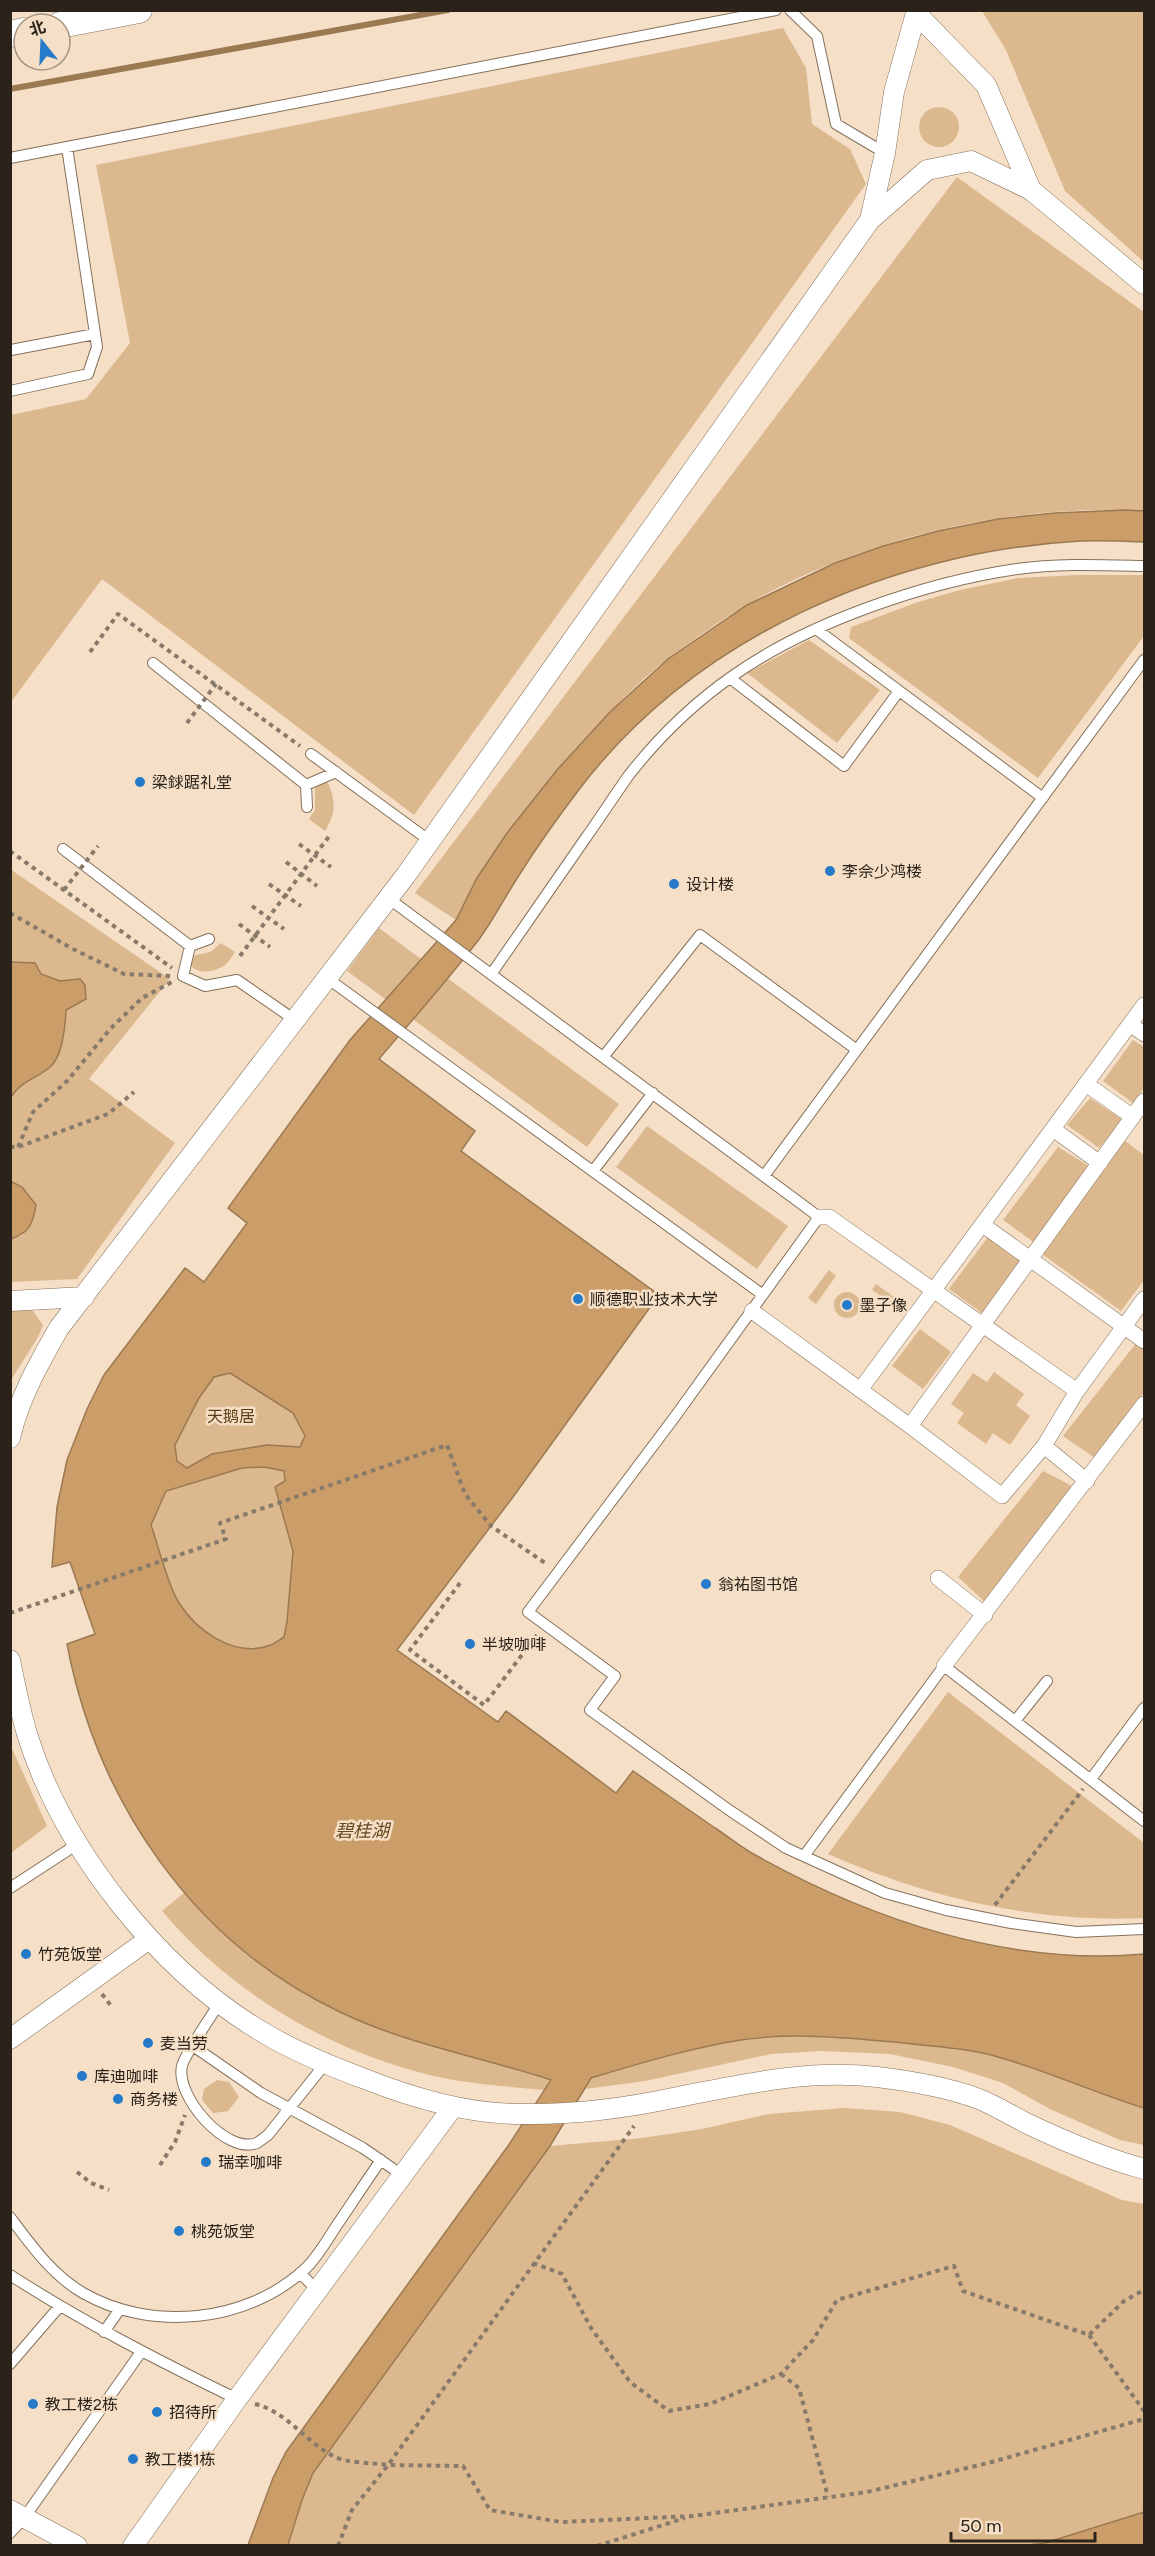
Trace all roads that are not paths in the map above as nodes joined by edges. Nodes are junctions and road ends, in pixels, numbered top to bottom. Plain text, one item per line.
1 (139, 10) edge
2 (776, 10) edge
3 (790, 10) edge
4 (916, 12) edge
5 (72, 23) edge
6 (67, 147) junction
7 (885, 153) junction
8 (10, 158) edge
9 (1031, 190) junction
10 (870, 220) junction
11 (1144, 284) edge
12 (95, 334) junction
13 (11, 350) edge
14 (10, 391) edge
15 (1144, 566) edge
16 (816, 630) junction
17 (1144, 660) edge
18 (153, 663) dead end
19 (730, 678) junction
20 (899, 691) junction
21 (311, 754) road end
22 (336, 772) junction
23 (306, 785) junction
24 (1043, 798) junction
25 (307, 807) dead end
26 (430, 841) junction
27 (63, 849) dead end
28 (388, 898) junction
29 (209, 939) dead end
30 (190, 946) junction
31 (492, 973) junction
32 (327, 978) junction
33 (1144, 1005) edge
34 (295, 1020) junction
35 (1130, 1024) junction
36 (1144, 1034) edge
37 (857, 1050) junction
38 (604, 1056) junction
39 (1086, 1084) junction
40 (652, 1093) junction
41 (1144, 1101) edge
42 (1133, 1117) junction
43 (1053, 1129) junction
44 (1101, 1163) junction
45 (592, 1171) junction
46 (764, 1176) junction
47 (819, 1217) junction
48 (983, 1225) junction
49 (1031, 1259) junction
50 (935, 1290) junction
51 (763, 1295) junction
52 (84, 1297) junction
53 (1144, 1299) edge
54 (10, 1301) edge
55 (752, 1311) junction
56 (984, 1325) junction
57 (1125, 1326) junction
58 (1144, 1341) edge
59 (860, 1390) junction
60 (1077, 1391) junction
61 (1144, 1404) edge
62 (910, 1426) junction
63 (10, 1438) edge
64 (1044, 1446) junction
65 (1086, 1481) junction
66 (938, 1578) dead end
67 (985, 1615) junction
68 (10, 1660) edge
69 (944, 1666) junction
70 (1047, 1681) dead end
71 (1144, 1708) edge
72 (16, 1716) edge
73 (1016, 1721) junction
74 (1091, 1779) junction
75 (1144, 1821) edge
76 (79, 1843) junction
77 (804, 1856) junction
78 (10, 1888) edge
79 (1144, 1929) edge
80 (149, 1939) junction
81 (220, 2002) junction
82 (10, 2039) edge
83 (193, 2046) junction
84 (325, 2064) junction
85 (453, 2107) junction
86 (290, 2108) junction
87 (381, 2160) junction
88 (1144, 2169) edge
89 (402, 2175) junction
90 (10, 2217) edge
91 (300, 2273) junction
92 (10, 2275) edge
93 (317, 2290) junction
94 (59, 2307) junction
95 (120, 2309) junction
96 (104, 2332) junction
97 (141, 2352) junction
98 (10, 2364) edge
99 (237, 2399) junction
100 (17, 2514) edge
101 (10, 2533) edge
102 (78, 2546) edge
103 (133, 2546) edge

1 - 5 street
2 - 6 lane
3 - 7 lane
4 - 7 street
4 - 9 street
6 - 8 lane
6 - 12 lane
7 - 10 street
9 - 10 street
9 - 11 street
10 - 26 street
12 - 13 lane
12 - 14 lane
15 - 16 lane
16 - 19 lane
16 - 20 lane
17 - 24 lane
18 - 23 lane
19 - 20 lane
19 - 31 lane
20 - 24 lane
21 - 22 lane
22 - 23 lane
22 - 26 lane
23 - 25 lane
24 - 37 lane
26 - 28 street
27 - 30 lane
28 - 31 lane
28 - 32 street
29 - 30 lane
30 - 34 lane
31 - 38 lane
32 - 34 street
32 - 45 lane
33 - 35 street
34 - 52 street
35 - 36 street
35 - 39 street
37 - 38 lane
37 - 46 lane
38 - 40 lane
39 - 42 street
39 - 43 street
40 - 45 lane
40 - 46 lane
41 - 42 street
42 - 44 street
43 - 44 street
43 - 48 street
44 - 49 street
45 - 51 lane
46 - 47 lane
47 - 50 street
47 - 51 lane
48 - 49 street
48 - 50 street
49 - 56 street
49 - 57 street
50 - 56 street
50 - 59 street
51 - 55 lane
52 - 54 street
52 - 63 street
53 - 57 street
55 - 59 street
55 - 77 lane
56 - 60 street
56 - 62 street
57 - 58 street
57 - 60 street
59 - 62 street
60 - 64 street
61 - 65 street
62 - 64 street
64 - 65 street
65 - 67 street
66 - 67 street
67 - 69 street
68 - 72 street
69 - 73 lane
69 - 77 lane
70 - 73 lane
71 - 74 lane
72 - 76 street
73 - 74 lane
74 - 75 lane
76 - 78 lane
76 - 80 street
77 - 79 lane
80 - 81 street
80 - 82 street
81 - 83 lane
81 - 84 street
83 - 86 lane
83 - 86 lane
84 - 85 street
84 - 86 lane
85 - 88 street
85 - 89 street
86 - 87 lane
87 - 89 lane
87 - 91 lane
89 - 93 street
90 - 95 lane
91 - 93 lane
91 - 95 lane
92 - 94 lane
93 - 99 street
94 - 96 lane
94 - 98 lane
95 - 96 lane
96 - 97 lane
97 - 99 lane
97 - 100 lane
99 - 103 street
100 - 101 lane
100 - 102 street

